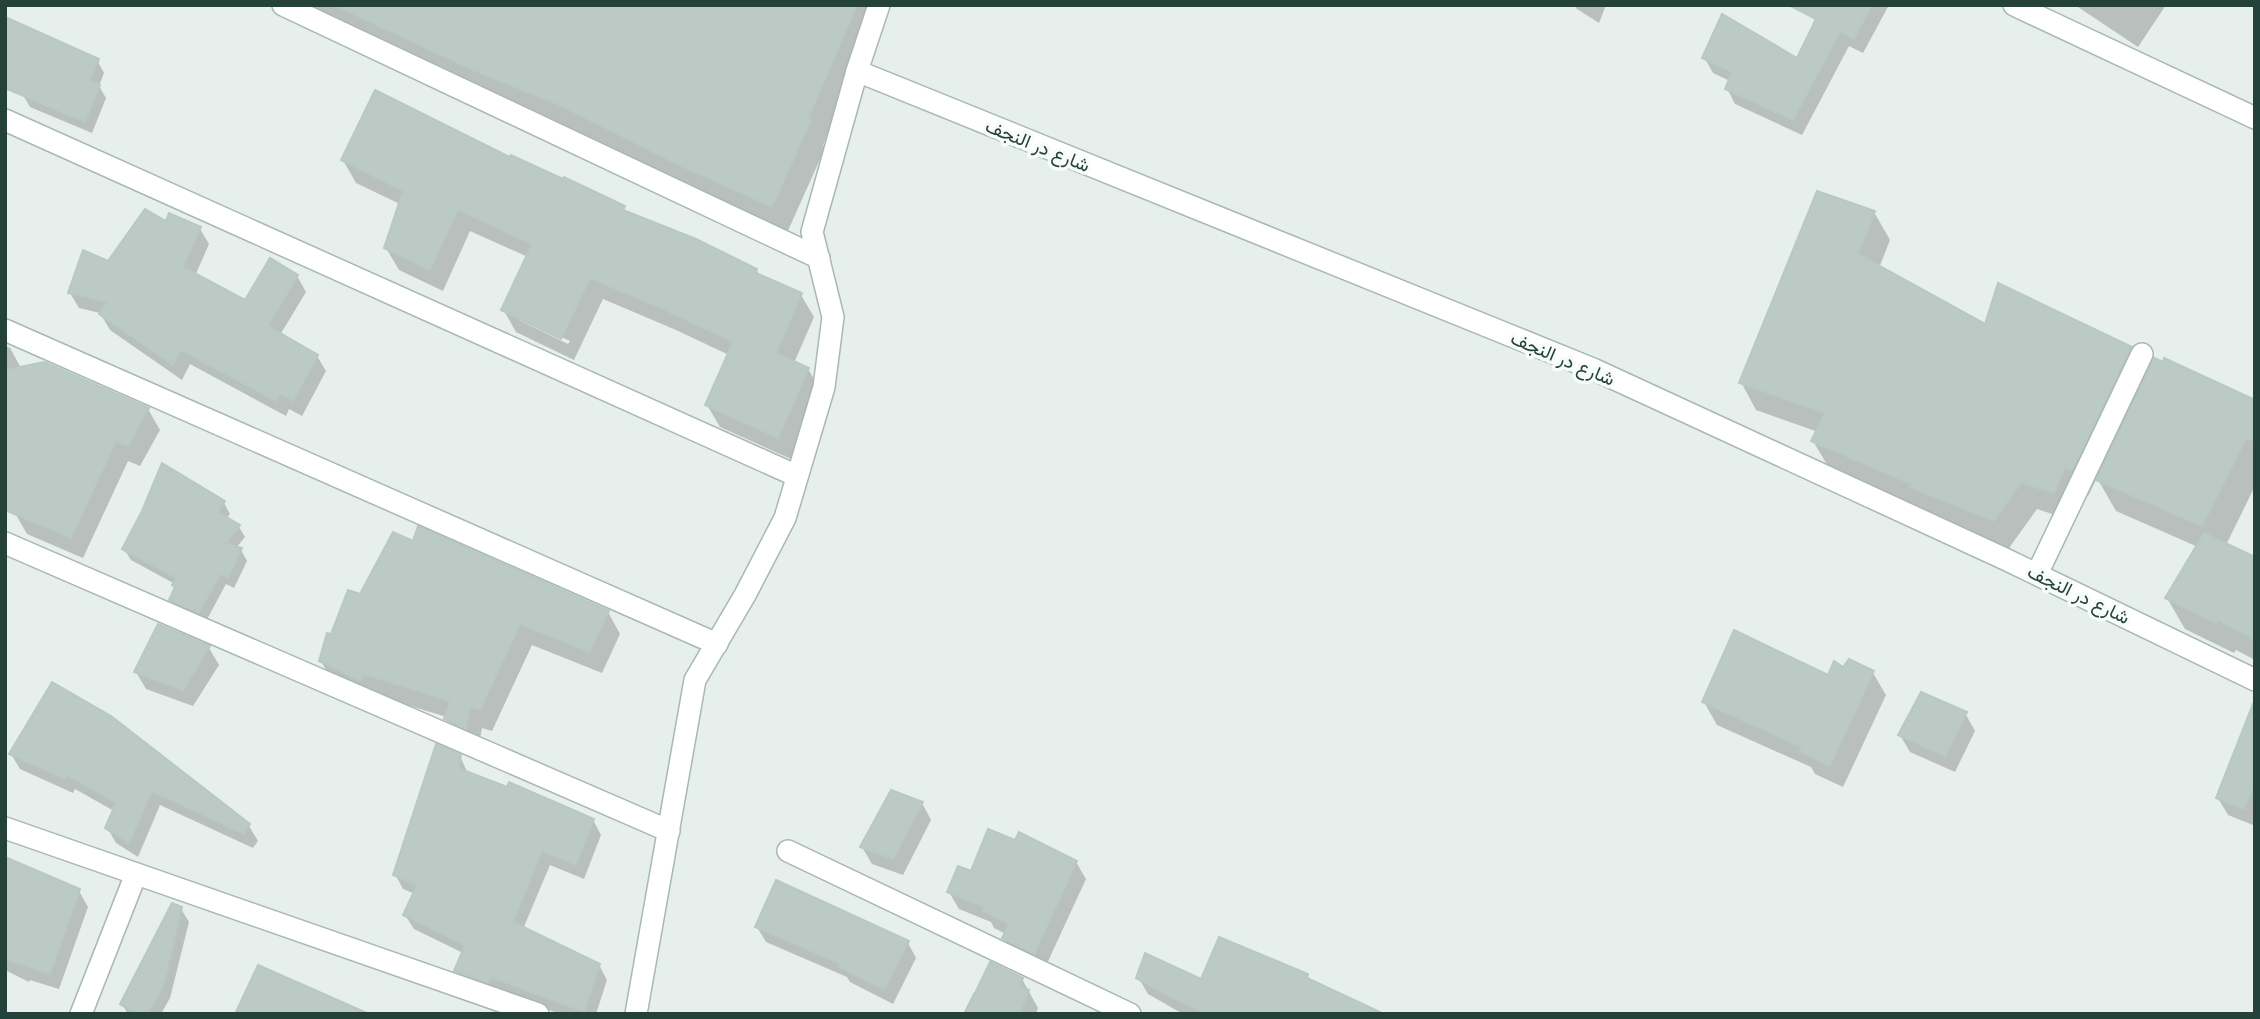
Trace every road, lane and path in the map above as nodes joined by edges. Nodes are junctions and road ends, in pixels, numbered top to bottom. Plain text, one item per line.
1 (283, 5) edge
2 (878, 5) edge
3 (2014, 5) edge
4 (857, 71) junction
5 (2255, 118) edge
6 (5, 120) edge
7 (819, 258) junction
8 (5, 330) edge
9 (2142, 354) dead end
10 (797, 477) junction
11 (5, 543) edge
12 (2037, 574) junction
13 (717, 644) junction
14 (2255, 680) edge
15 (5, 828) edge
16 (669, 831) junction
17 (788, 851) dead end
18 (136, 874) junction
19 (81, 1014) edge
20 (538, 1014) edge
21 (636, 1014) edge
22 (1130, 1014) edge

1 - 7 street
2 - 4 street
3 - 5 street
4 - 7 street
4 - 12 street, شارع در النجف
6 - 10 street
7 - 10 street
8 - 13 street
9 - 12 street
10 - 13 street
11 - 16 street
12 - 14 street, شارع در النجف
13 - 16 street
15 - 18 street
16 - 21 street
17 - 22 street
18 - 19 street
18 - 20 street

